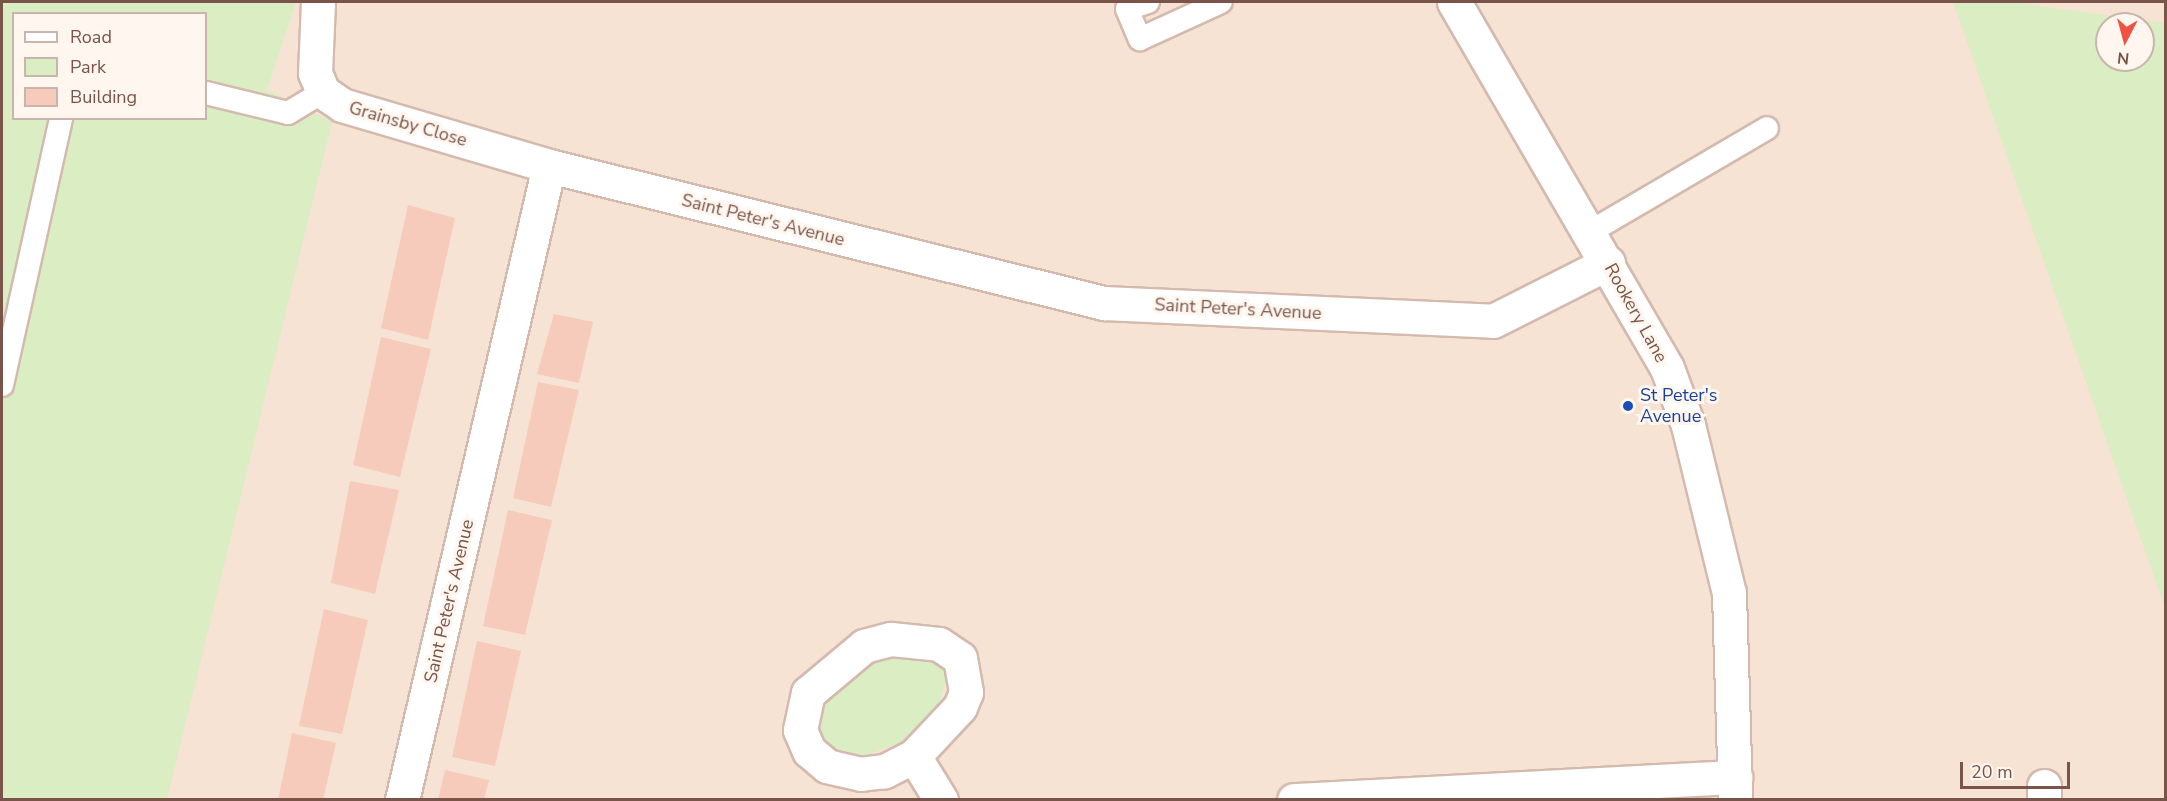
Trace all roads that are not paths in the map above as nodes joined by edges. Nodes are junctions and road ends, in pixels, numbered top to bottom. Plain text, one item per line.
1 (318, 2) edge
2 (1148, 2) edge
3 (1221, 2) edge
4 (1454, 2) edge
5 (323, 92) junction
6 (207, 93) edge
7 (61, 120) edge
8 (1767, 128) dead end
9 (549, 166) junction
10 (1590, 232) junction
11 (1608, 263) junction
12 (2, 385) edge
13 (914, 756) junction
14 (1735, 788) edge
15 (402, 800) edge
16 (941, 800) edge
17 (1294, 800) edge

1 - 5 street
2 - 3 lane
4 - 10 street, Rookery Lane
5 - 6 lane
5 - 9 street, Grainsby Close
7 - 12 lane
8 - 10 lane
9 - 11 street, Saint Peter's Avenue
9 - 15 street, Saint Peter's Avenue
10 - 11 street, Rookery Lane
11 - 14 street, Rookery Lane
13 - 13 street
13 - 16 street
14 - 17 street

